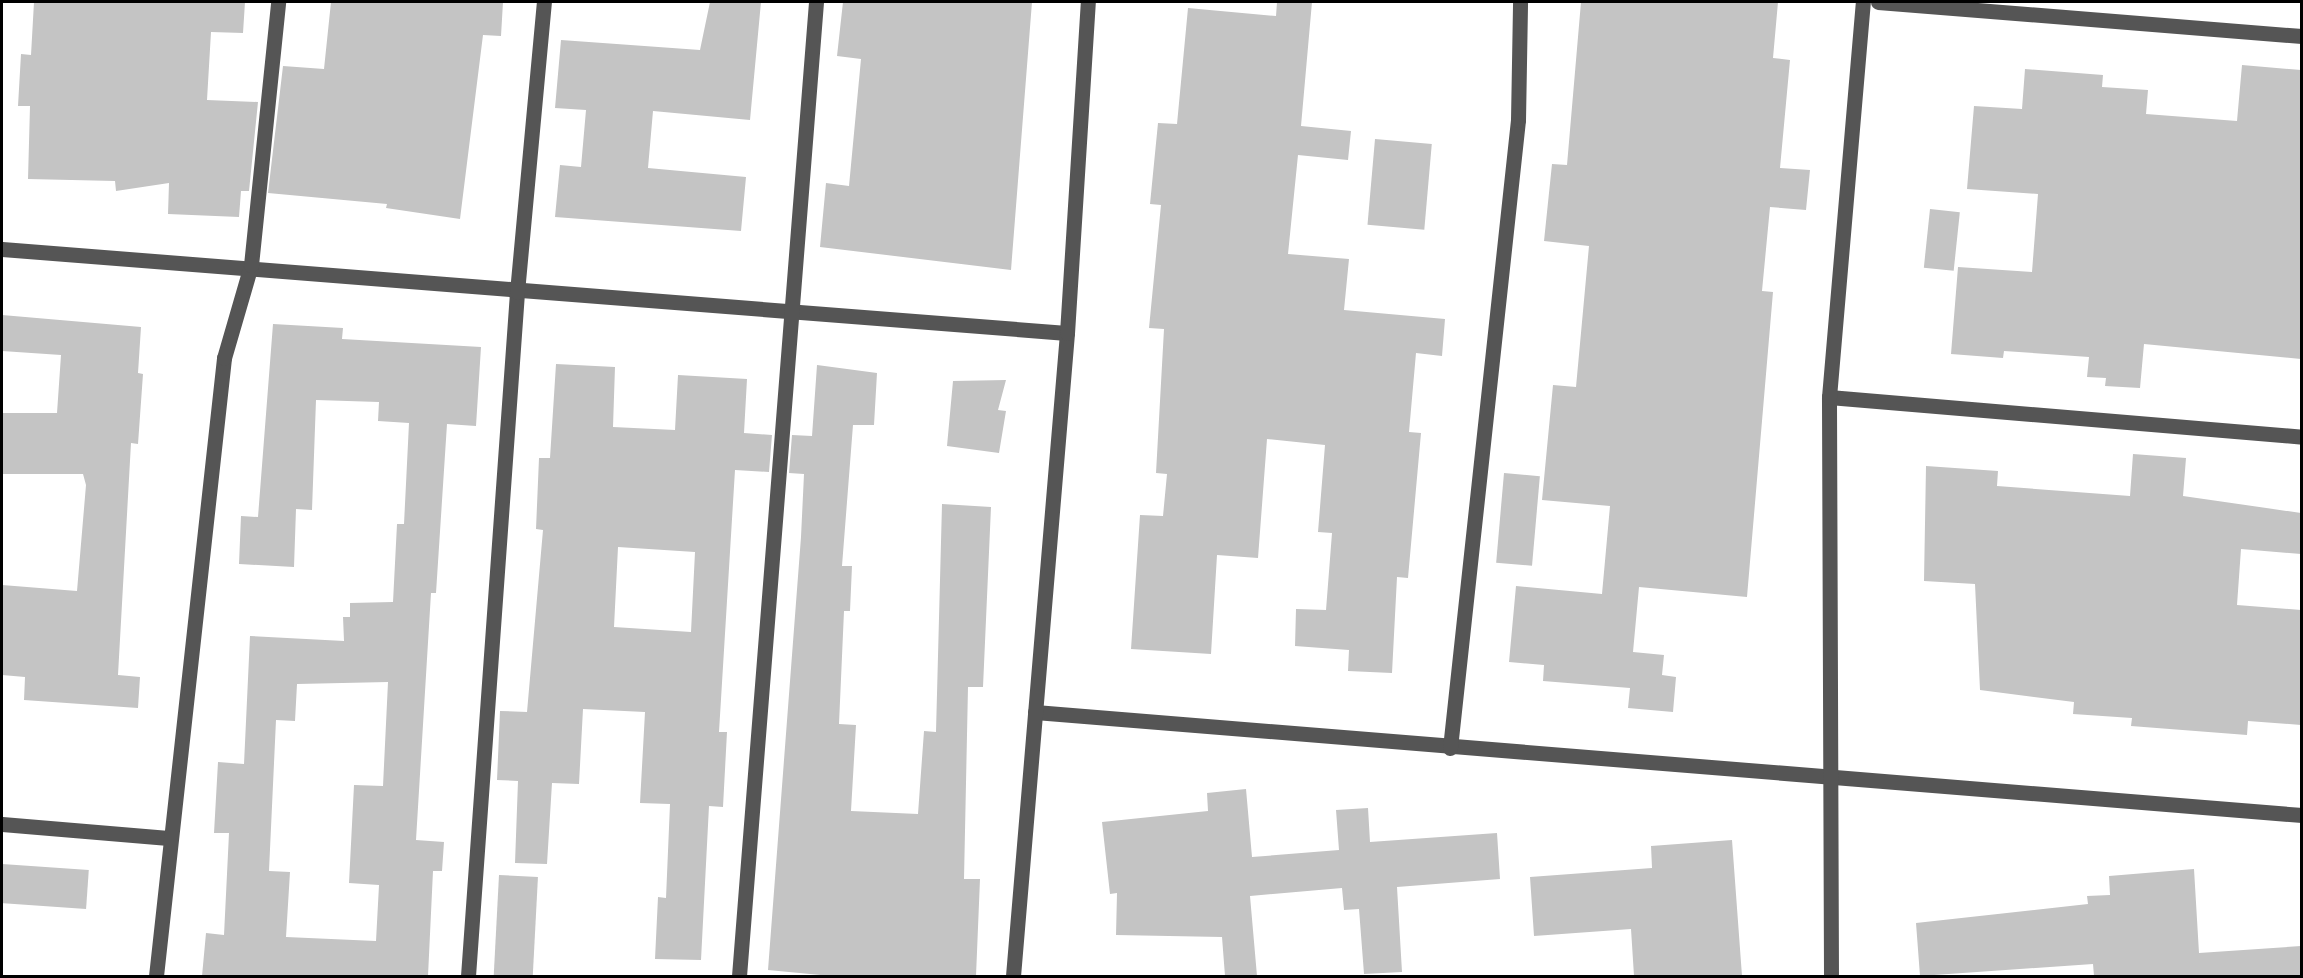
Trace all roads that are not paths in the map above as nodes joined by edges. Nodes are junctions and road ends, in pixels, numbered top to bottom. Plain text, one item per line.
1 (278, 2) edge
2 (544, 2) edge
3 (816, 2) edge
4 (1088, 2) edge
5 (1520, 2) edge
6 (1863, 2) edge
7 (1878, 2) edge
8 (2301, 36) edge
9 (2, 249) edge
10 (250, 265) junction
11 (517, 292) junction
12 (789, 313) junction
13 (1067, 333) junction
14 (1830, 397) junction
15 (2301, 437) edge
16 (1035, 712) junction
17 (1450, 748) junction
18 (1826, 777) junction
19 (2301, 814) edge
20 (2, 824) edge
21 (168, 838) junction
22 (156, 976) edge
23 (468, 976) edge
24 (739, 976) edge
25 (1013, 976) edge
26 (1831, 976) edge

1 - 10 street
2 - 11 street
3 - 12 street
4 - 13 street
5 - 17 street
6 - 14 street
7 - 8 street
9 - 10 street
10 - 11 street
10 - 21 street
11 - 12 street
11 - 23 street
12 - 13 street
12 - 24 street
13 - 16 street
14 - 15 street
14 - 18 street
16 - 17 street
16 - 25 street
17 - 18 street
18 - 19 street
18 - 26 street
20 - 21 street
21 - 22 street

